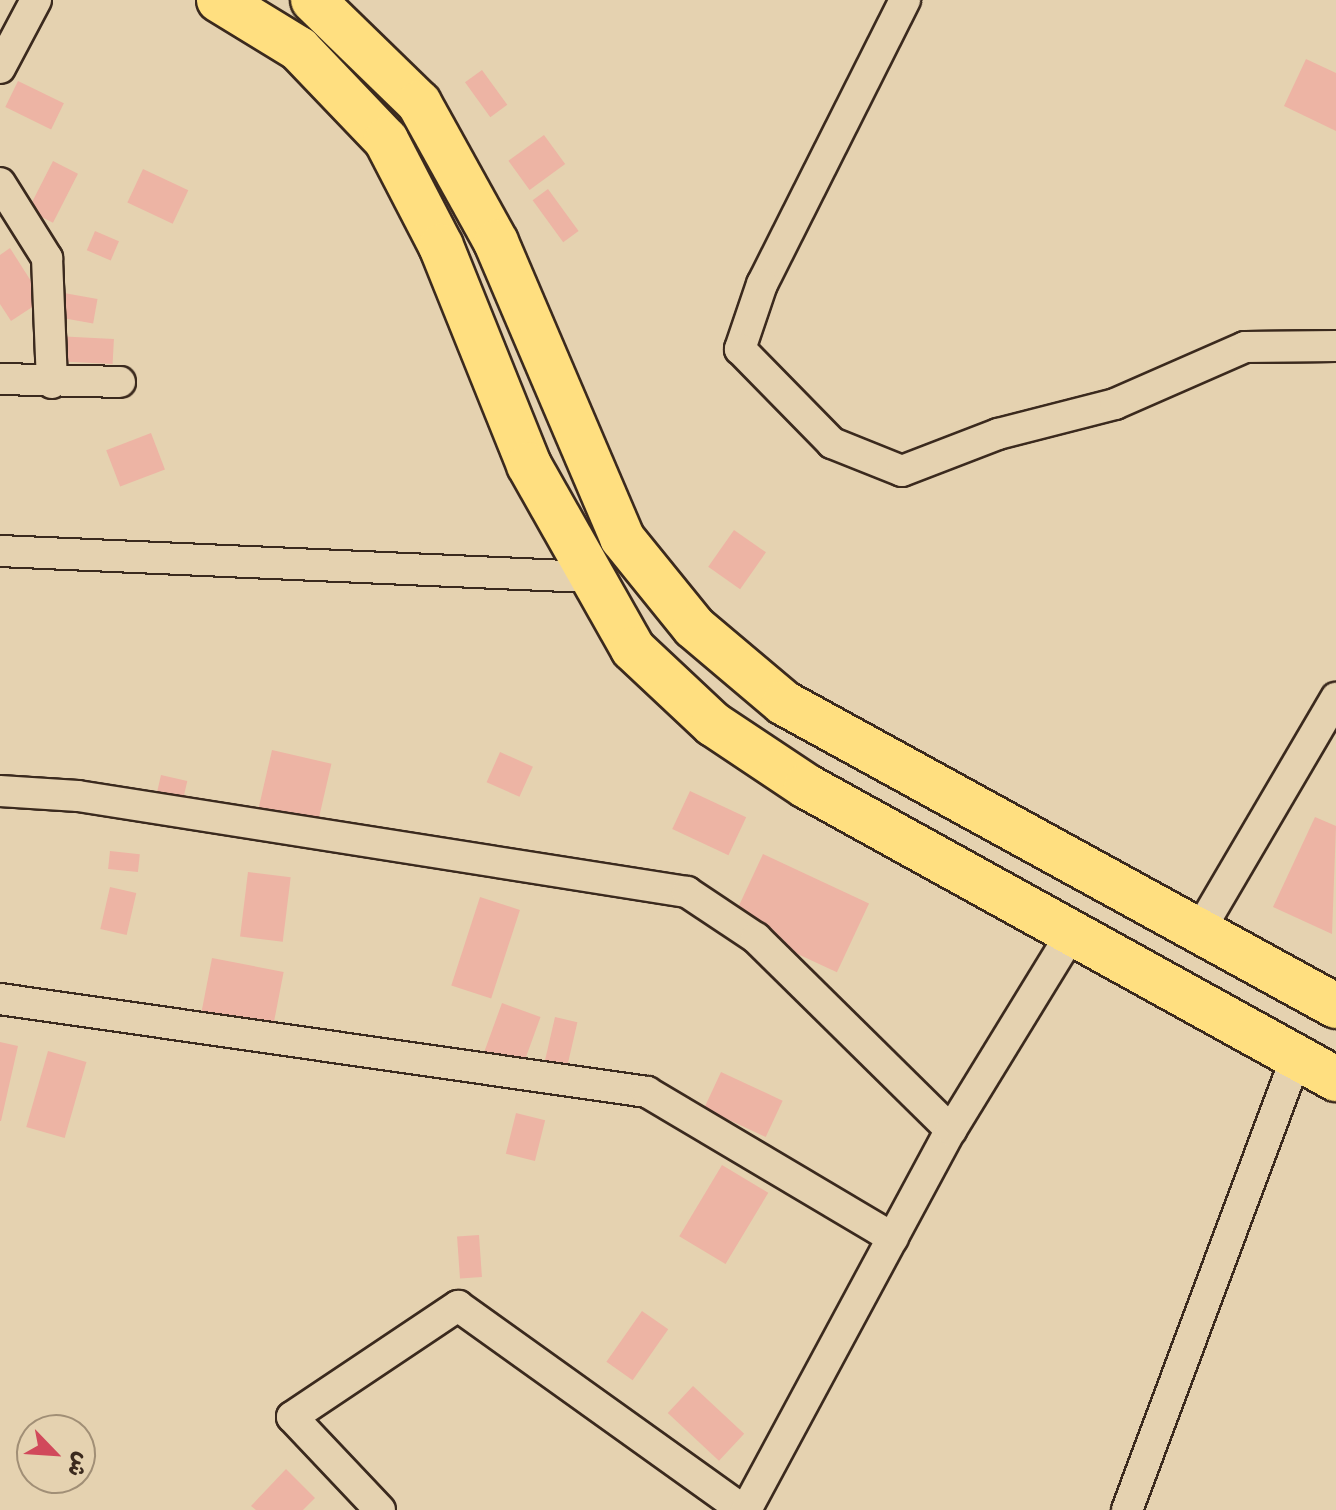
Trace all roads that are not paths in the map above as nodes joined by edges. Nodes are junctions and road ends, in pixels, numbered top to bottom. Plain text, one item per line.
1 (36, 0) edge
2 (219, 0) edge
3 (313, 0) edge
4 (905, 0) edge
5 (0, 68) edge
6 (0, 183) edge
7 (1336, 346) edge
8 (0, 379) edge
9 (120, 382) dead end
10 (52, 383) junction
11 (0, 551) edge
12 (589, 577) junction
13 (1336, 698) edge
14 (0, 791) edge
15 (1201, 928) junction
16 (1073, 931) junction
17 (1168, 982) junction
18 (0, 999) edge
19 (1336, 1006) edge
20 (1297, 1056) junction
21 (1336, 1079) edge
22 (951, 1130) junction
23 (893, 1238) junction
24 (380, 1510) edge
25 (744, 1510) edge
26 (1127, 1510) edge

1 - 5 street
2 - 12 main road
3 - 15 main road
4 - 7 street
6 - 10 street
8 - 10 street
9 - 10 street
11 - 12 street
12 - 16 main road
13 - 15 street
14 - 22 street
15 - 17 main road
15 - 19 main road
16 - 17 main road
16 - 22 street
17 - 20 main road
18 - 23 street
20 - 21 main road
20 - 26 street
22 - 23 street
23 - 25 street
24 - 25 street

